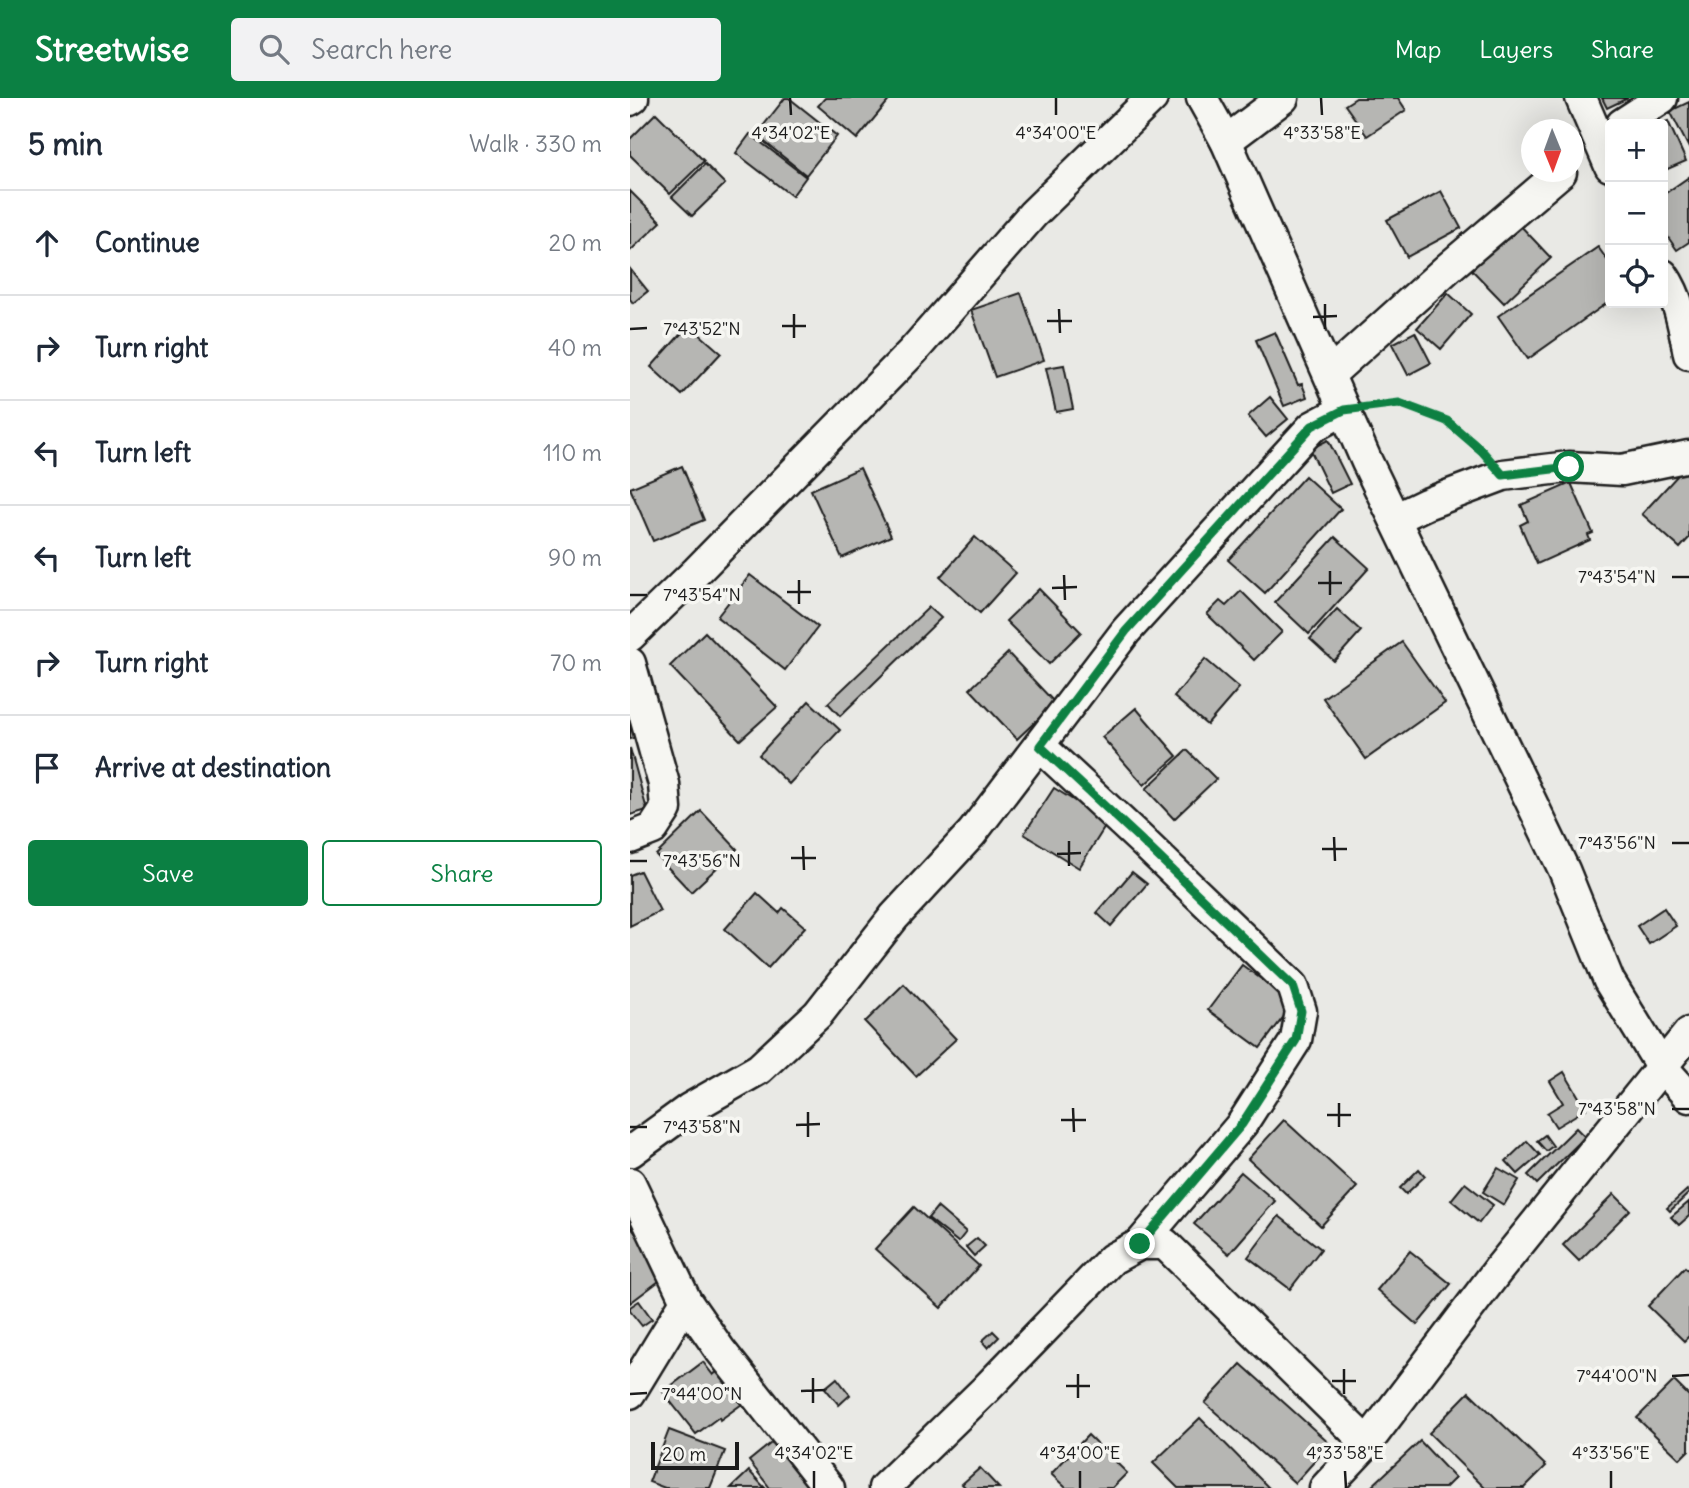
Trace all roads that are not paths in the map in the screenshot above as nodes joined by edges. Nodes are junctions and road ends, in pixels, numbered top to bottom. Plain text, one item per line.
1 (1152, 98) edge
2 (1202, 98) edge
3 (1283, 98) edge
4 (1581, 98) edge
5 (1662, 98) edge
6 (1636, 119) edge
7 (1605, 132) edge
8 (1226, 141) junction
9 (1605, 143) edge
10 (1584, 155) edge
11 (1549, 182) edge
12 (1668, 282) edge
13 (1689, 354) edge
14 (1330, 374) junction
15 (1344, 410) junction
16 (1689, 456) edge
17 (1395, 519) junction
18 (630, 636) edge
19 (630, 663) edge
20 (1040, 746) junction
21 (630, 838) edge
22 (1689, 1033) edge
23 (1661, 1066) junction
24 (1689, 1097) edge
25 (630, 1152) edge
26 (630, 1183) edge
27 (1140, 1244) junction
28 (686, 1301) junction
29 (630, 1393) edge
30 (1367, 1443) junction
31 (829, 1488) edge
32 (884, 1488) edge
33 (1325, 1488) edge

1 - 18 street
2 - 8 street
3 - 8 street
4 - 7 street
5 - 6 street
8 - 14 street
9 - 10 street
11 - 14 street
12 - 13 street
14 - 15 street
15 - 17 street
15 - 20 street
16 - 17 street
17 - 23 street
19 - 21 street
20 - 25 street
20 - 27 street
22 - 23 street
23 - 24 street
23 - 30 street
26 - 28 street
27 - 30 street
27 - 32 street
28 - 29 street
28 - 31 street
30 - 33 street

